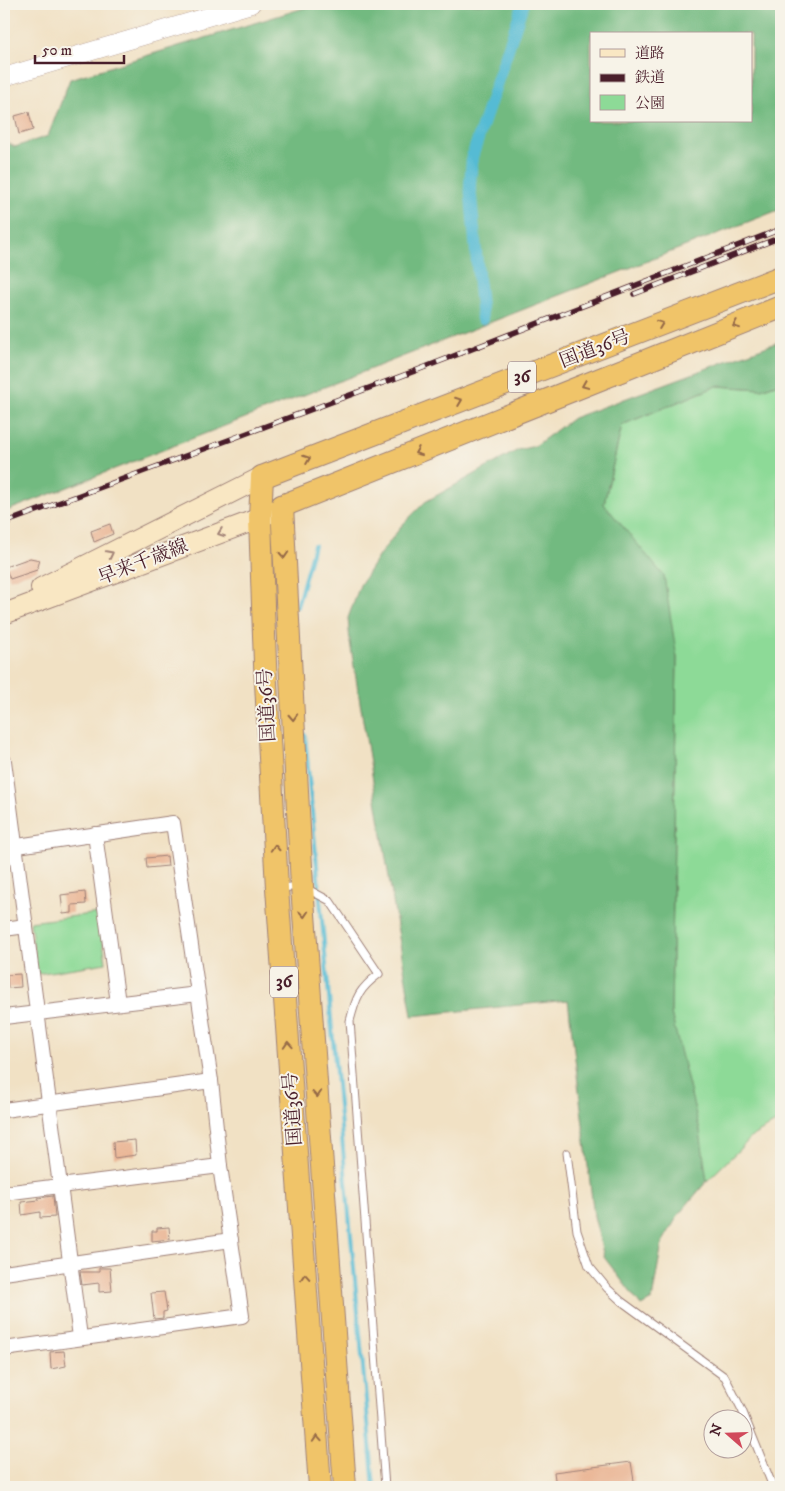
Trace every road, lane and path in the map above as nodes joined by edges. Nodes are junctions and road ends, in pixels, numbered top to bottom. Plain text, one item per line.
1 (251, 4) edge
2 (4, 77) edge
3 (781, 277) edge
4 (781, 307) edge
5 (262, 477) junction
6 (282, 506) junction
7 (260, 518) junction
8 (4, 607) edge
9 (4, 614) edge
10 (4, 762) edge
11 (95, 834) junction
12 (9, 847) edge
13 (302, 886) junction
14 (277, 888) junction
15 (26, 926) junction
16 (4, 929) edge
17 (198, 994) junction
18 (118, 1003) junction
19 (37, 1012) junction
20 (4, 1017) edge
21 (210, 1081) junction
22 (49, 1104) junction
23 (4, 1110) edge
24 (567, 1154) dead end
25 (220, 1166) junction
26 (60, 1185) junction
27 (4, 1193) edge
28 (231, 1240) junction
29 (70, 1264) junction
30 (4, 1273) edge
31 (80, 1337) junction
32 (4, 1349) edge
33 (320, 1487) edge
34 (344, 1487) edge
35 (385, 1487) edge
36 (773, 1487) edge

1 - 2 street
5 -> 3 highway, 国道36号 / 36
4 -> 6 highway, 国道36号 / 36
5 - 6 highway
5 - 7 highway, 国道36号 / 36
8 -> 5 main road, 早来千歳線
6 - 7 main road, 早来千歳線
6 -> 13 highway, 国道36号 / 36
7 -> 9 main road, 早来千歳線
14 -> 7 highway, 国道36号 / 36
10 - 12 street
11 - 12 street
11 - 17 street
11 - 18 street
12 - 15 street
13 - 14 lane
13 -> 34 highway, 国道36号 / 36
13 - 35 lane
33 -> 14 highway, 国道36号 / 36
15 - 16 street
15 - 19 street
17 - 18 street
17 - 21 street
18 - 19 street
19 - 20 street
19 - 22 street
21 - 22 street
21 - 25 street
22 - 23 street
22 - 26 street
24 - 36 lane
25 - 26 street
25 - 28 street
26 - 27 street
26 - 29 street
28 - 29 street
28 - 31 street
29 - 30 street
29 - 31 street
31 - 32 street

